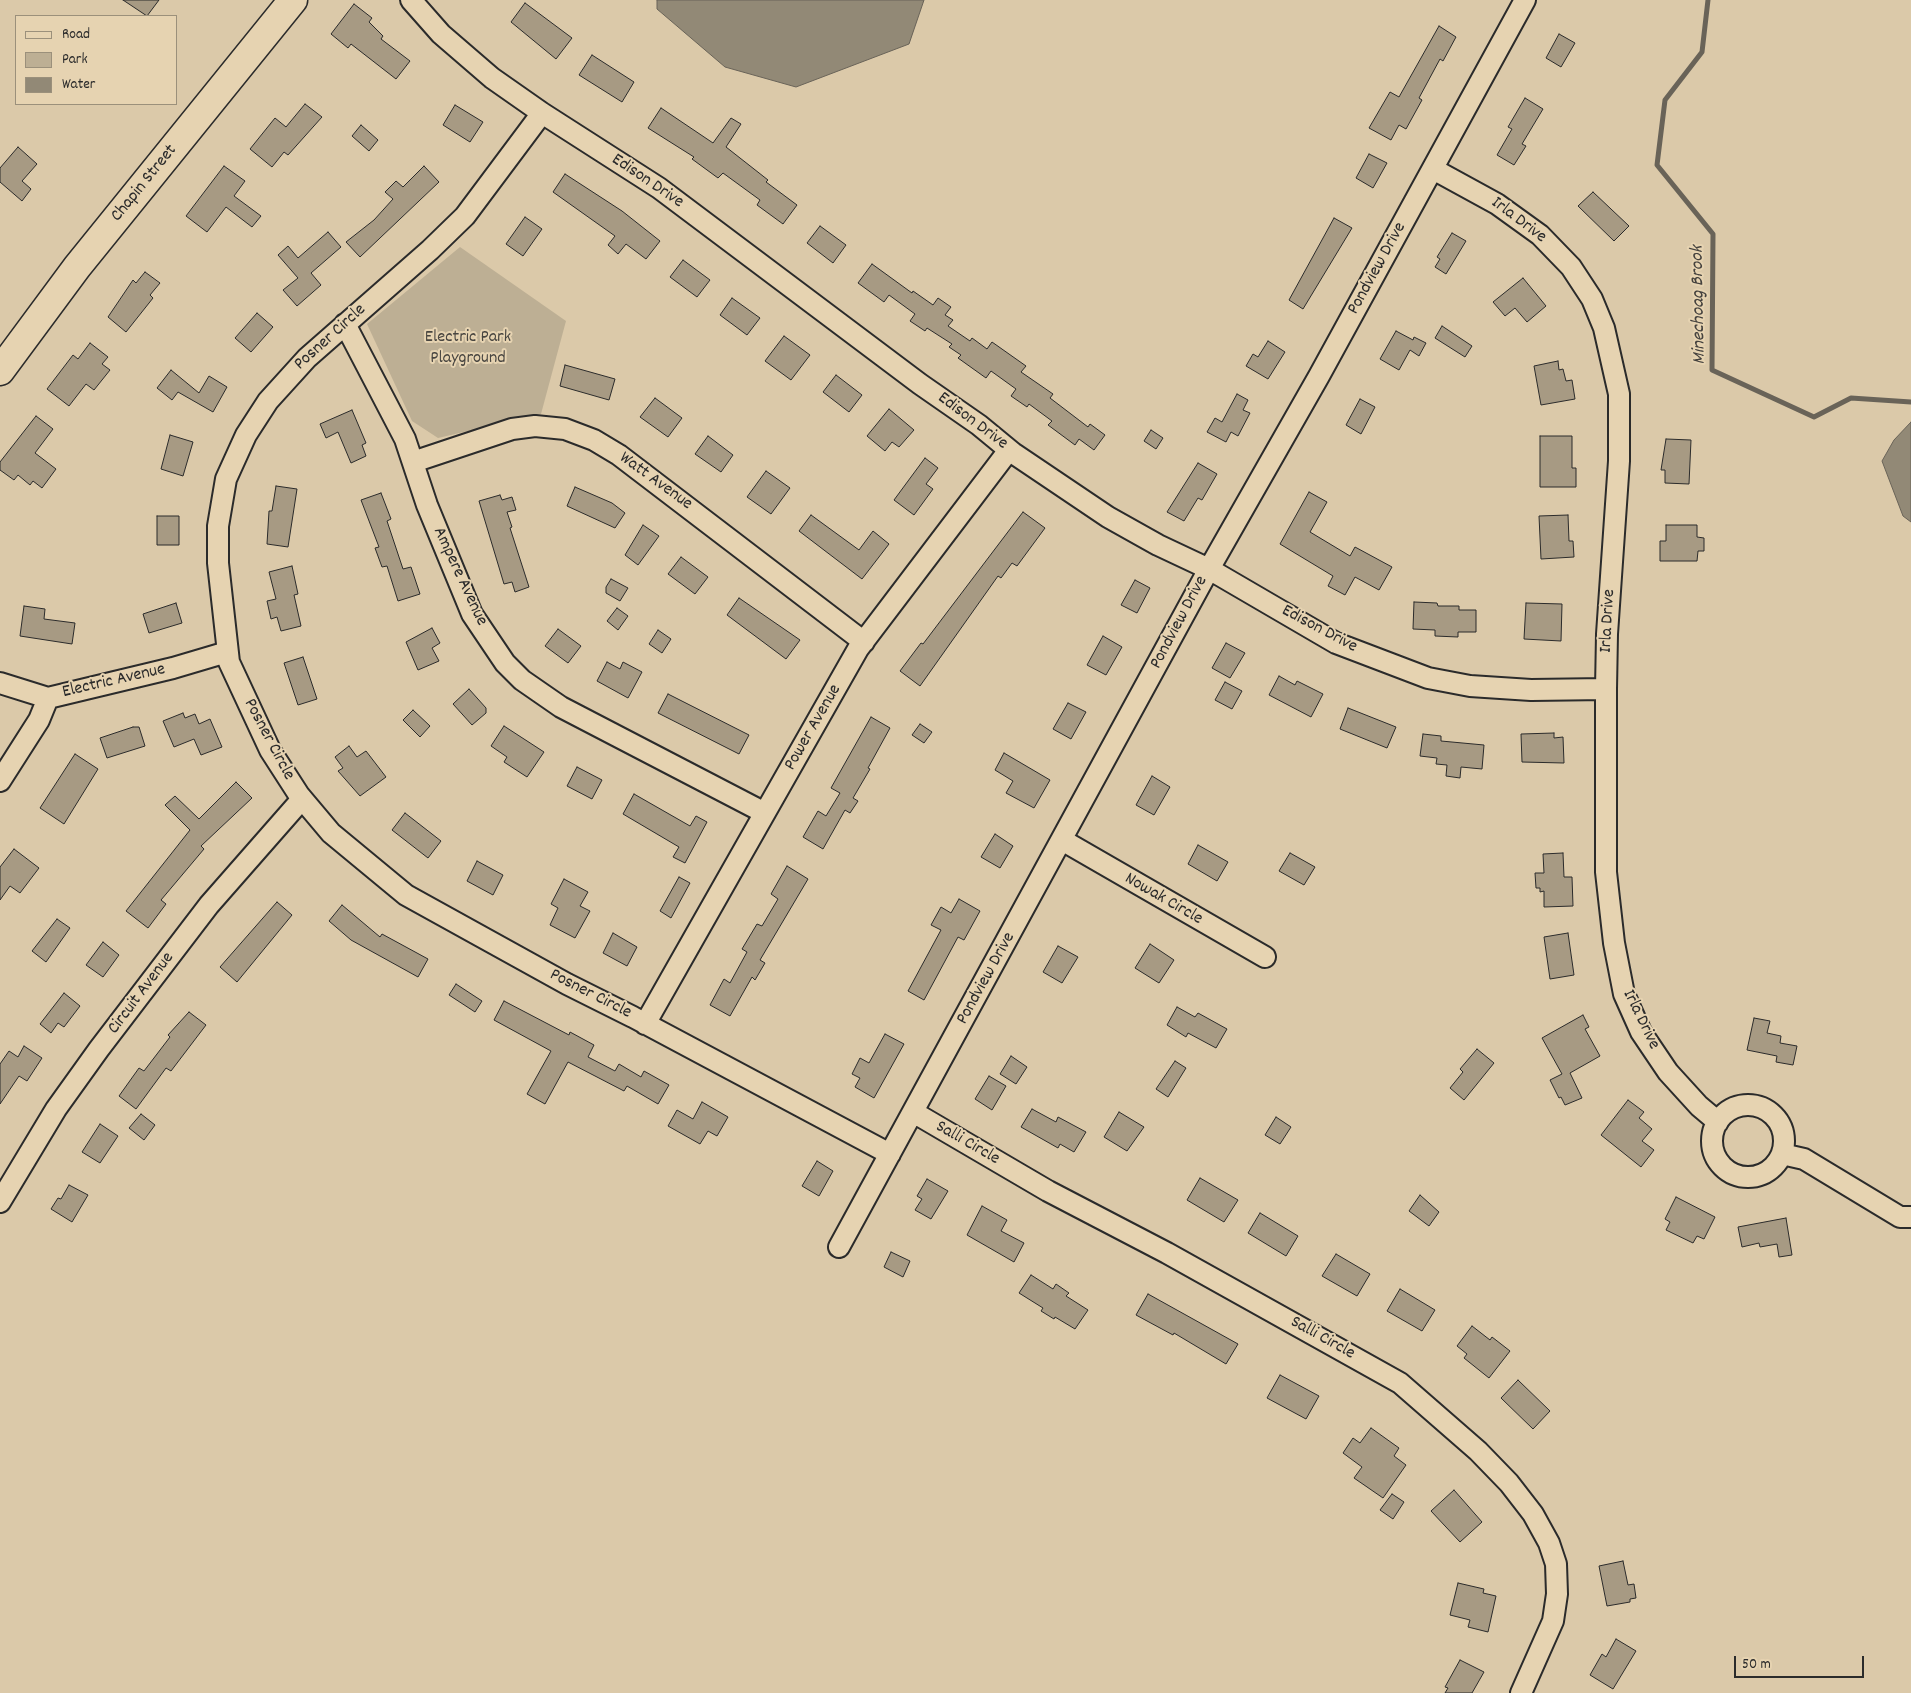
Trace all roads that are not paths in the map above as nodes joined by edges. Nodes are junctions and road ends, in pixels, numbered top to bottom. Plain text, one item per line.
1 (293, 0) edge
2 (411, 0) edge
3 (1524, 0) edge
4 (542, 113) junction
5 (1433, 169) junction
6 (345, 324) junction
7 (0, 371) edge
8 (1009, 450) junction
9 (413, 462) junction
10 (1209, 569) junction
11 (864, 642) junction
12 (227, 652) junction
13 (0, 683) edge
14 (1606, 688) junction
15 (48, 698) junction
16 (0, 781) edge
17 (302, 799) junction
18 (765, 814) junction
19 (1062, 840) junction
20 (1265, 958) dead end
21 (645, 1024) junction
22 (913, 1112) junction
23 (1718, 1122) junction
24 (890, 1154) junction
25 (1782, 1154) junction
26 (0, 1202) edge
27 (1911, 1217) edge
28 (839, 1247) dead end
29 (1521, 1693) edge

1 - 7 main road, Chapin Street
2 - 4 street, Edison Drive
3 - 5 street, Pondview Drive
4 - 6 street, Posner Circle
4 - 8 street, Edison Drive
5 - 10 street, Pondview Drive
5 - 14 street, Irla Drive
6 - 9 street, Ampere Avenue
6 - 12 street, Posner Circle
8 - 10 street, Edison Drive
8 - 11 street, Power Avenue
9 - 11 street, Watt Avenue
9 - 18 street, Ampere Avenue
10 - 14 street, Edison Drive
10 - 19 street, Pondview Drive
11 - 18 street, Power Avenue
12 - 15 street, Electric Avenue
12 - 17 street, Posner Circle
13 - 15 street, Electric Avenue
14 - 23 street, Irla Drive
15 - 16 street
17 - 21 street, Posner Circle
17 - 26 street, Circuit Avenue
18 - 21 street, Power Avenue
19 - 20 street, Nowak Circle
19 - 22 street, Pondview Drive
21 - 24 street, Posner Circle
22 - 24 street, Pondview Drive
22 - 29 street, Salli Circle
23 - 25 street
23 - 25 street
24 - 28 street, Pondview Drive
25 - 27 street

